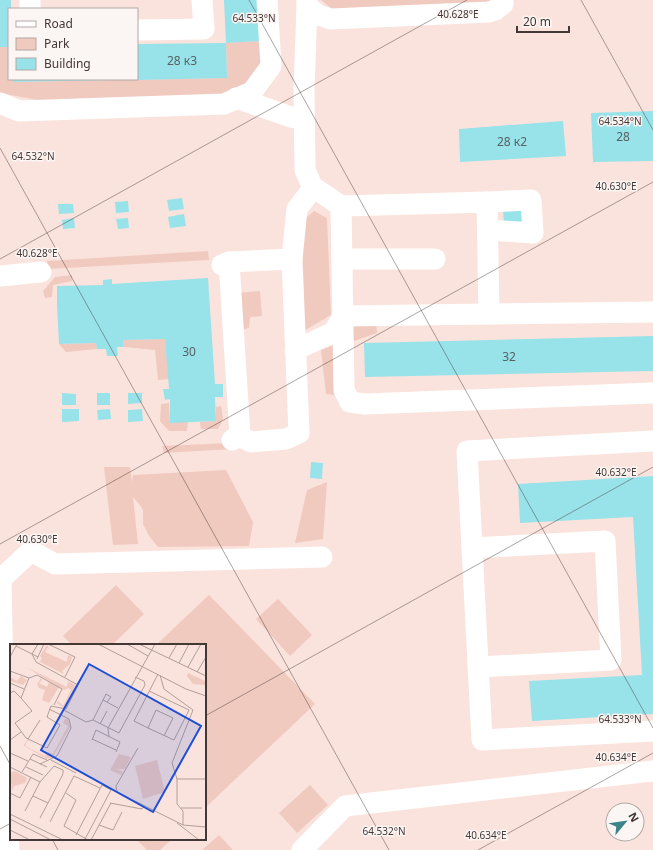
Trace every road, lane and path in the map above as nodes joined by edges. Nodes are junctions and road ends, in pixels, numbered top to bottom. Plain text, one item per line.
1 (202, 0) edge
2 (267, 0) edge
3 (503, 0) edge
4 (307, 3) edge
5 (138, 30) edge
6 (236, 98) junction
7 (0, 104) edge
8 (304, 119) junction
9 (313, 188) junction
10 (487, 202) junction
11 (342, 206) junction
12 (488, 230) junction
13 (292, 259) junction
14 (435, 259) dead end
15 (342, 260) junction
16 (41, 272) dead end
17 (0, 276) edge
18 (653, 312) edge
19 (489, 314) junction
20 (343, 316) junction
21 (295, 350) junction
22 (653, 393) edge
23 (653, 441) edge
24 (472, 548) junction
25 (322, 557) dead end
26 (478, 667) junction
27 (653, 731) edge
28 (653, 771) edge
29 (2, 781) edge
30 (9, 850) edge
31 (302, 850) edge

1 - 5 lane
2 - 6 lane
3 - 4 lane
4 - 8 lane
6 - 7 lane
6 - 8 lane
8 - 9 lane
9 - 11 lane
9 - 13 lane
10 - 11 lane
10 - 12 lane
10 - 12 lane
11 - 15 lane
12 - 19 lane
13 - 21 lane
13 - 21 lane
14 - 15 lane
15 - 20 lane
16 - 17 lane
18 - 19 lane
19 - 20 lane
20 - 21 lane
20 - 22 lane
23 - 24 lane
24 - 26 lane
24 - 26 lane
25 - 29 lane
26 - 27 lane
28 - 31 lane
29 - 30 lane

